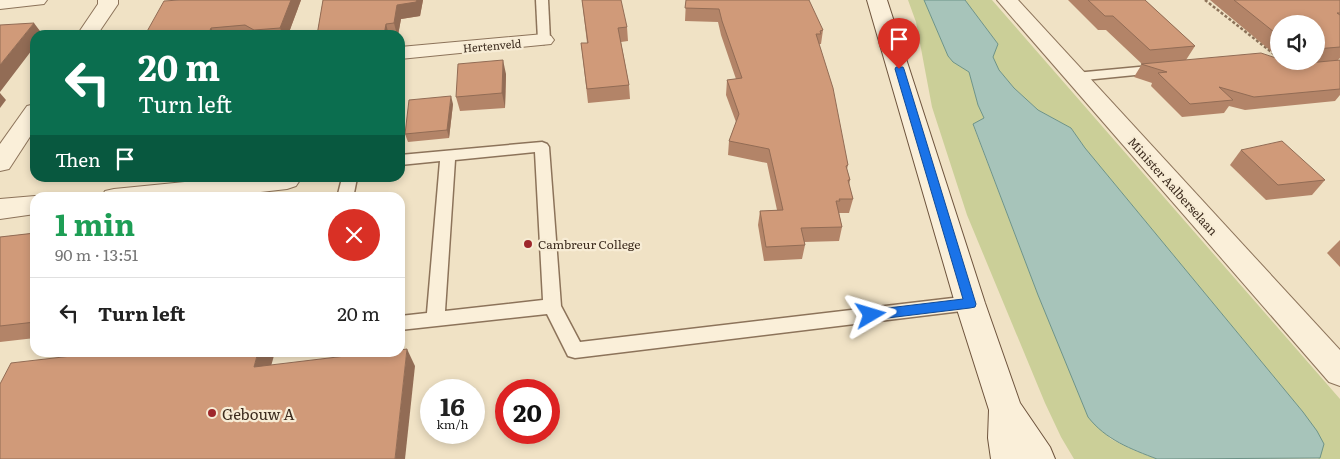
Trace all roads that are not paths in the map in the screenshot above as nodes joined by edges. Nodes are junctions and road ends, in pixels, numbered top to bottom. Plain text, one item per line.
1 (37, 0) edge
2 (108, 0) edge
3 (542, 0) edge
4 (877, 0) edge
5 (1006, 0) edge
6 (0, 3) edge
7 (90, 30) edge
8 (544, 40) joint
9 (405, 53) edge
10 (1169, 68) edge
11 (1075, 77) junction
12 (30, 119) edge
13 (448, 156) junction
14 (405, 160) edge
15 (0, 164) edge
16 (268, 182) edge
17 (172, 192) edge
18 (30, 206) edge
19 (0, 209) edge
20 (970, 304) junction
21 (552, 306) junction
22 (435, 319) junction
23 (405, 322) edge
24 (1340, 372) edge
25 (1006, 410) junction
26 (1009, 459) edge
27 (1037, 459) edge

1 - 6 street
2 - 7 street
3 - 8 lane, Hertenveld
4 - 20 street
5 - 11 street, Minister Aalberselaan
8 - 9 street, Hertenveld
10 - 11 lane
11 - 24 street, Minister Aalberselaan
12 - 15 street
13 - 14 lane
13 - 21 lane
13 - 22 lane
16 - 17 street
18 - 19 street
20 - 21 lane
20 - 25 street
21 - 22 lane
22 - 23 lane
25 - 26 street
25 - 27 street

